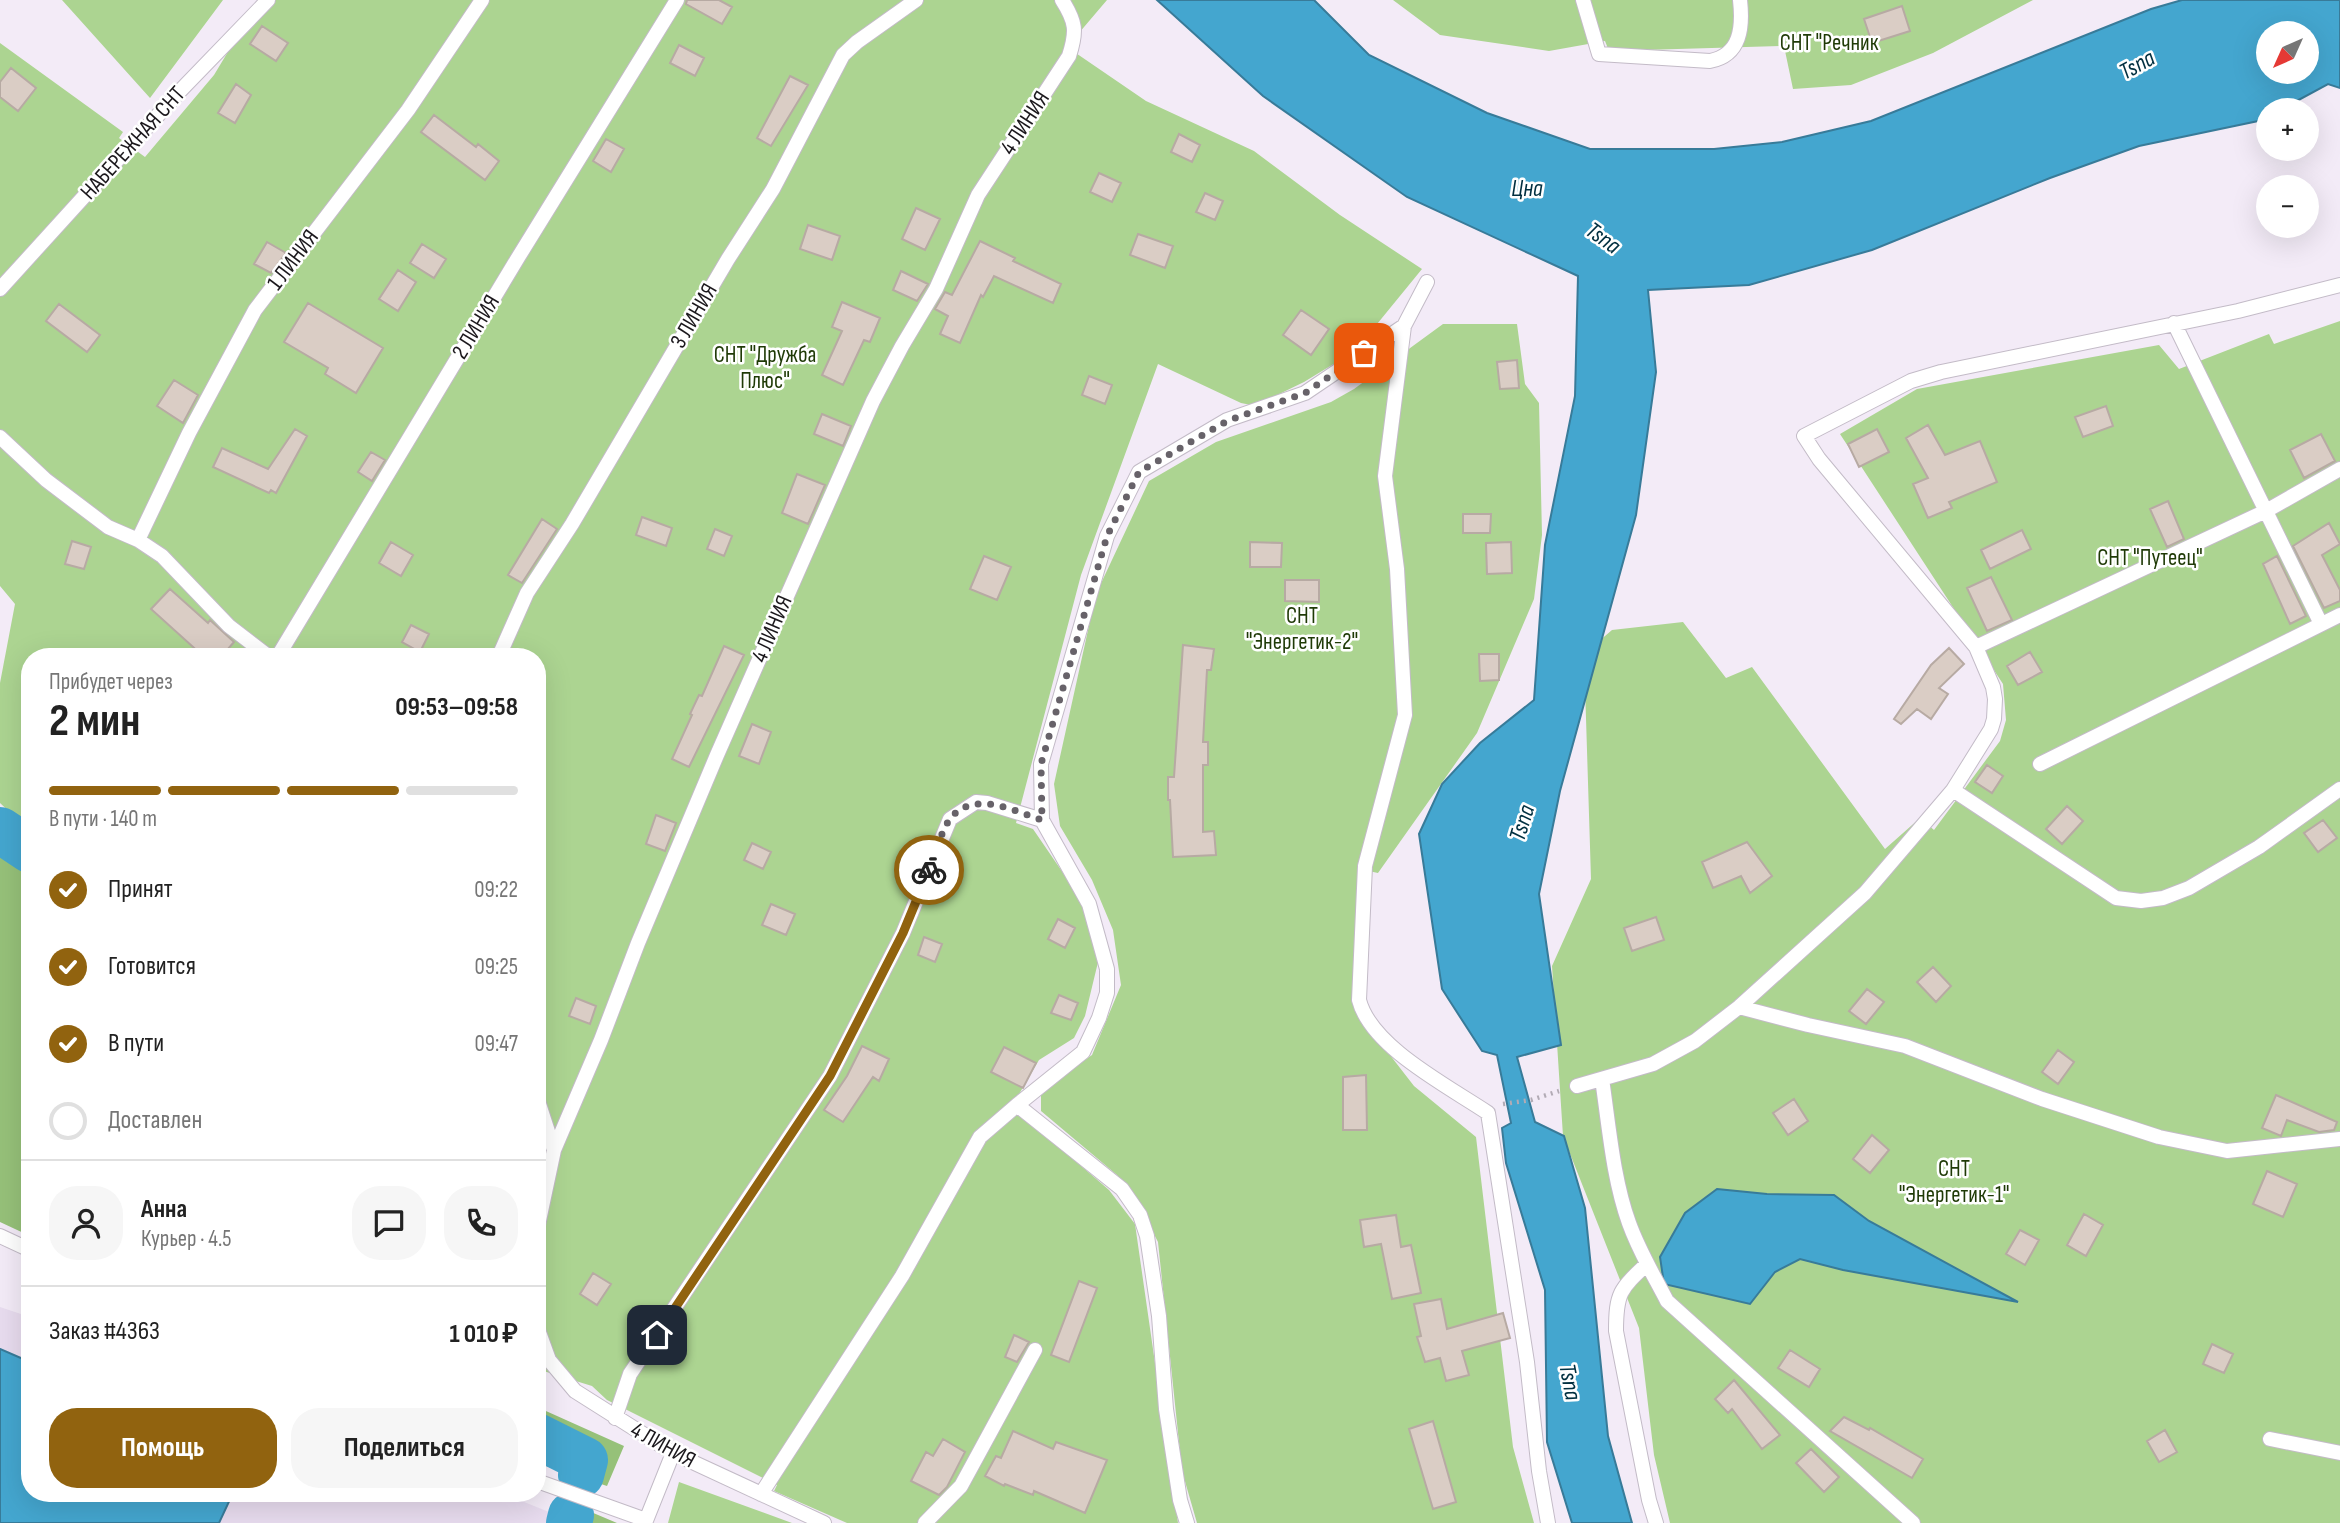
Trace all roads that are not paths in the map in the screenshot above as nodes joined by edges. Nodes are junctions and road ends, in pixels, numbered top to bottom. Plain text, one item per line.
1 (268, 0) edge
2 (482, 0) edge
3 (677, 0) edge
4 (916, 0) edge
5 (1062, 0) edge
6 (1583, 0) edge
7 (1740, 0) edge
8 (1427, 282) dead end
9 (2340, 285) edge
10 (0, 289) edge
11 (2174, 323) junction
12 (1404, 326) junction
13 (0, 437) edge
14 (2340, 470) edge
15 (2266, 511) junction
16 (138, 540) junction
17 (2340, 615) edge
18 (2321, 624) junction
19 (1976, 647) junction
20 (258, 648) edge
21 (283, 648) edge
22 (503, 648) edge
23 (2040, 764) dead end
24 (2340, 789) edge
25 (1953, 790) junction
26 (1042, 820) junction
27 (1739, 1007) junction
28 (1602, 1079) junction
29 (1577, 1086) road end
30 (1017, 1105) junction
31 (546, 1126) edge
32 (2340, 1139) edge
33 (554, 1150) junction
34 (546, 1188) edge
35 (0, 1236) edge
36 (21, 1246) edge
37 (1647, 1264) junction
38 (1035, 1350) dead end
39 (546, 1352) edge
40 (615, 1418) junction
41 (2270, 1439) dead end
42 (673, 1453) junction
43 (2340, 1453) edge
44 (546, 1484) edge
45 (761, 1494) junction
46 (645, 1522) edge
47 (824, 1523) edge
48 (925, 1523) edge
49 (1187, 1523) edge
50 (1548, 1523) edge
51 (1656, 1523) edge
52 (1913, 1523) edge

1 - 10 lane, НАБЕРЕЖНАЯ СНТ
2 - 16 lane, 1 ЛИНИЯ
3 - 21 lane, 2 ЛИНИЯ
4 - 22 lane, 3 ЛИНИЯ
5 - 33 lane, 4 ЛИНИЯ
6 - 7 lane
8 - 12 lane
9 - 11 lane
11 - 15 lane
11 - 19 lane
12 - 26 lane
12 - 50 lane
13 - 16 lane
14 - 15 lane
15 - 18 lane
15 - 19 lane
16 - 20 lane
17 - 18 lane
18 - 23 lane
19 - 25 lane
24 - 25 lane
25 - 27 lane
26 - 30 lane
26 - 40 lane
27 - 28 lane
27 - 32 lane
28 - 29 lane
28 - 37 lane
30 - 45 lane
30 - 49 lane
31 - 33 lane
33 - 34 lane, 4 ЛИНИЯ
35 - 36 lane
37 - 51 lane
37 - 52 lane
38 - 48 lane
39 - 40 lane, 4 ЛИНИЯ
40 - 42 lane, 4 ЛИНИЯ
41 - 43 lane
42 - 45 lane, 4 ЛИНИЯ
42 - 46 lane
44 - 46 lane
45 - 47 lane, 4 ЛИНИЯ

